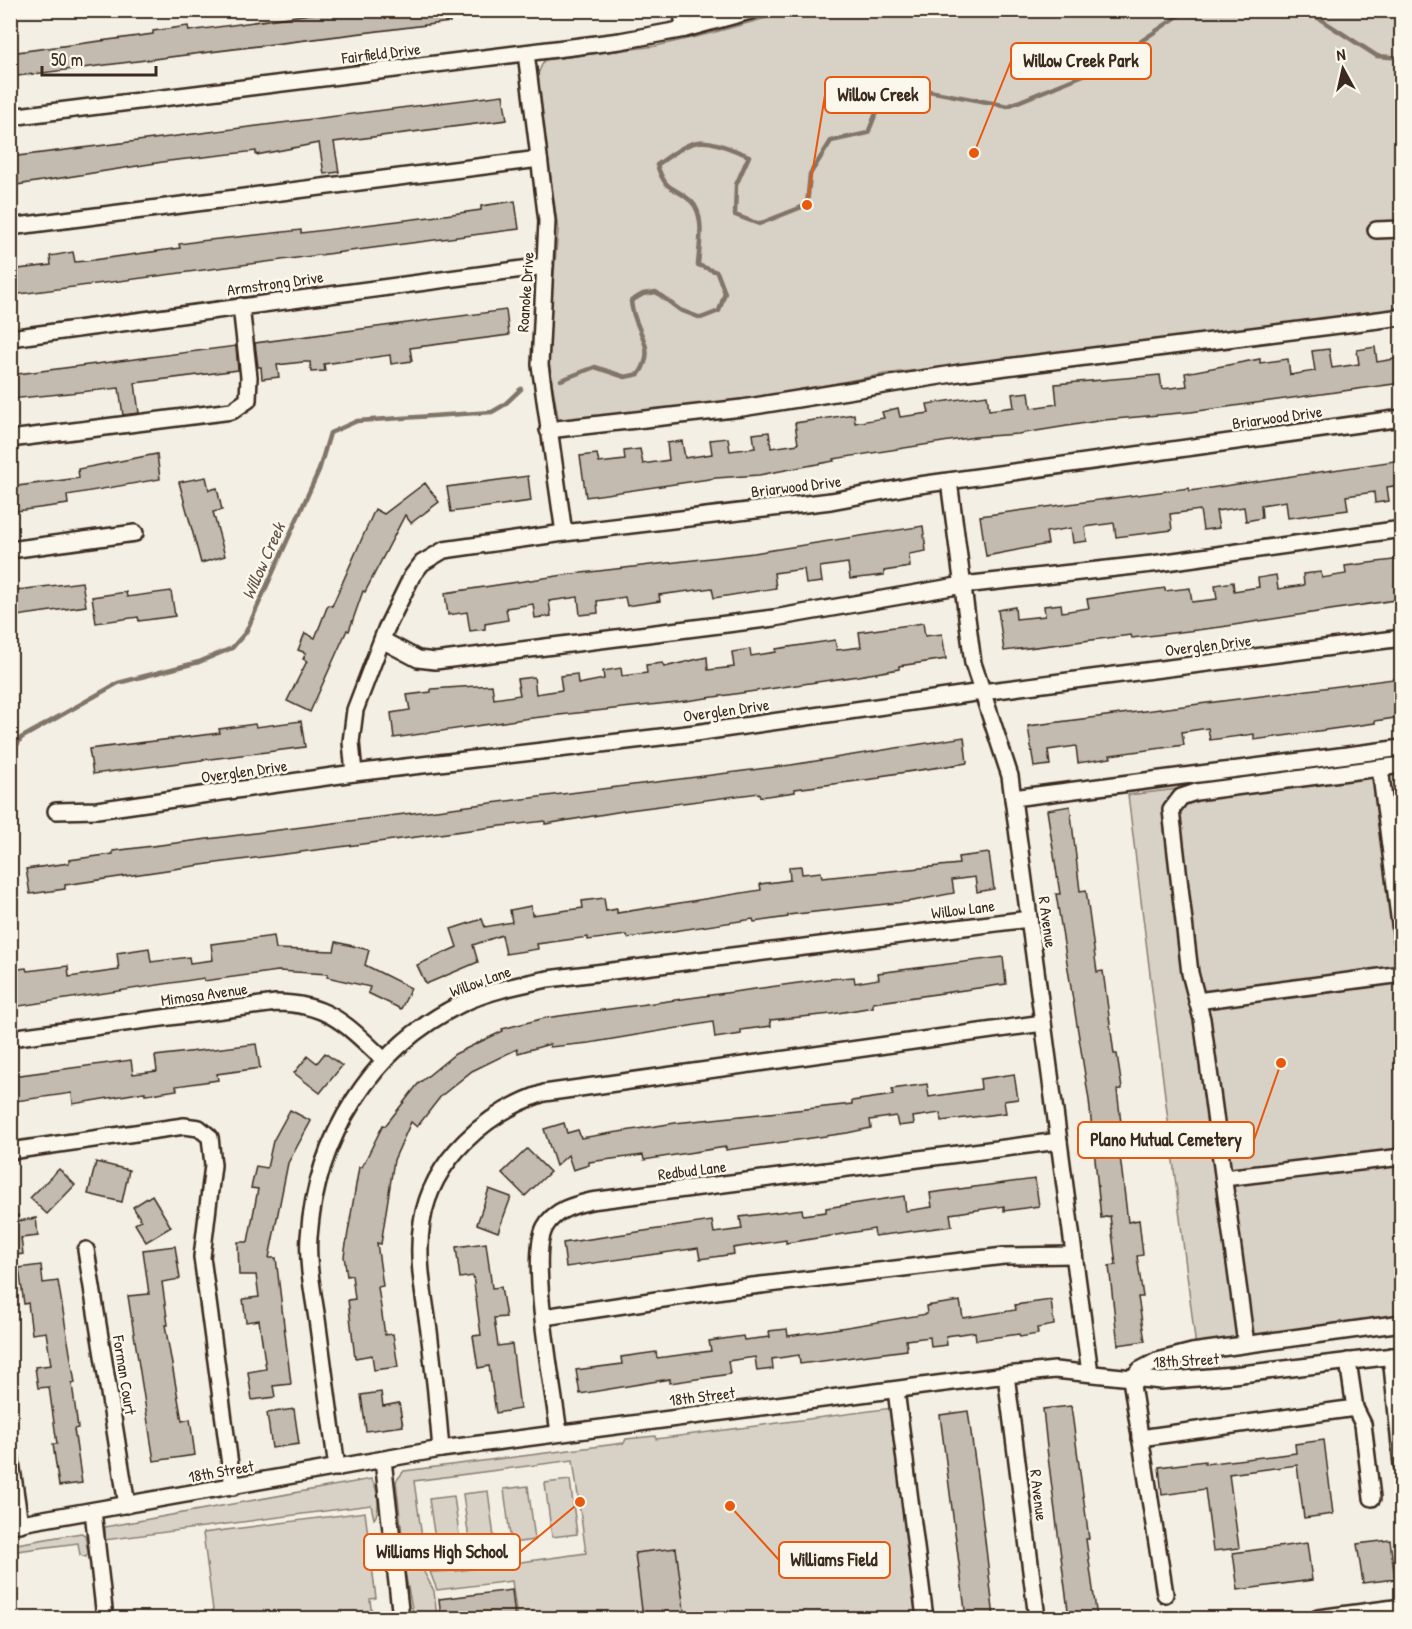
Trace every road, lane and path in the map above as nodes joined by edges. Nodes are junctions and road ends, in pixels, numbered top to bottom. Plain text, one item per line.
1 (681, 10) edge
2 (754, 10) edge
3 (685, 29) junction
4 (526, 53) junction
5 (10, 117) edge
6 (539, 159) junction
7 (10, 227) edge
8 (1401, 229) edge
9 (1376, 230) dead end
10 (545, 266) junction
11 (241, 306) junction
12 (1401, 317) edge
13 (10, 338) edge
14 (1401, 418) edge
15 (548, 430) junction
16 (10, 440) edge
17 (949, 481) junction
18 (1401, 530) edge
19 (135, 533) dead end
20 (564, 533) junction
21 (10, 550) edge
22 (963, 585) junction
23 (1401, 638) edge
24 (382, 640) junction
25 (982, 692) junction
26 (1401, 748) edge
27 (1401, 765) edge
28 (1380, 768) junction
29 (354, 773) junction
30 (1013, 798) junction
31 (56, 811) dead end
32 (1029, 919) junction
33 (1401, 940) edge
34 (1401, 974) edge
35 (1197, 1001) junction
36 (1043, 1023) junction
37 (10, 1038) edge
38 (384, 1060) junction
39 (1059, 1141) junction
40 (10, 1151) edge
41 (1401, 1157) edge
42 (1224, 1178) junction
43 (86, 1250) dead end
44 (1074, 1255) junction
45 (544, 1317) junction
46 (1401, 1323) edge
47 (1246, 1344) junction
48 (1396, 1356) edge
49 (1348, 1362) junction
50 (1090, 1373) junction
51 (1006, 1375) junction
52 (1131, 1379) junction
53 (896, 1390) junction
54 (1398, 1397) edge
55 (1355, 1408) junction
56 (559, 1433) junction
57 (1140, 1438) junction
58 (441, 1449) junction
59 (10, 1455) edge
60 (383, 1460) junction
61 (1401, 1465) edge
62 (337, 1468) junction
63 (233, 1487) junction
64 (1372, 1497) dead end
65 (127, 1505) junction
66 (93, 1511) junction
67 (15, 1524) edge
68 (1165, 1594) dead end
69 (1392, 1612) edge
70 (105, 1618) edge
71 (401, 1618) edge
72 (925, 1618) edge
73 (1037, 1618) edge
74 (1318, 1618) edge

1 - 3 street
2 - 3 street, Fairfield Drive
3 - 4 street, Fairfield Drive
4 - 5 street, Fairfield Drive
4 - 6 street, Roanoke Drive
6 - 7 street
6 - 10 street, Roanoke Drive
8 - 9 street
10 - 11 street, Armstrong Drive
10 - 15 street, Roanoke Drive
11 - 13 street, Armstrong Drive
11 - 16 street
12 - 15 street
14 - 17 street, Briarwood Drive
15 - 20 street, Roanoke Drive
17 - 20 street, Briarwood Drive
17 - 22 street, R Avenue
18 - 22 street
19 - 21 street
20 - 24 street, Briarwood Drive
22 - 24 street
22 - 25 street, R Avenue
23 - 25 street, Overglen Drive
24 - 29 street, Briarwood Drive
25 - 29 street, Overglen Drive
25 - 30 street, R Avenue
26 - 30 street
27 - 28 street
28 - 33 street
28 - 35 street
29 - 31 street, Overglen Drive
30 - 32 street, R Avenue
32 - 36 street, R Avenue
32 - 38 street, Willow Lane
34 - 35 street
35 - 42 street
36 - 39 street, R Avenue
36 - 58 street
37 - 38 street, Mimosa Avenue
38 - 62 street, Willow Lane
39 - 44 street, R Avenue
39 - 45 street, Redbud Lane
40 - 63 street
41 - 42 street
42 - 47 street
43 - 65 street, Forman Court
44 - 45 street
44 - 50 street, R Avenue
45 - 56 street, Redbud Lane
46 - 47 street
47 - 52 street
48 - 49 street, 18th Street
48 - 54 street
49 - 52 street, 18th Street
49 - 55 street
50 - 51 street, 18th Street
50 - 52 street, 18th Street
51 - 53 street, 18th Street
51 - 73 street, R Avenue
52 - 57 street
53 - 56 street, 18th Street
53 - 72 street
54 - 61 street
55 - 57 street
55 - 64 street
56 - 58 street, 18th Street
57 - 68 street
58 - 60 street, 18th Street
59 - 67 street
60 - 62 street, 18th Street
60 - 71 street
62 - 63 street, 18th Street
63 - 65 street, 18th Street
65 - 66 street, 18th Street
66 - 67 street, 18th Street
66 - 70 street
69 - 74 street

